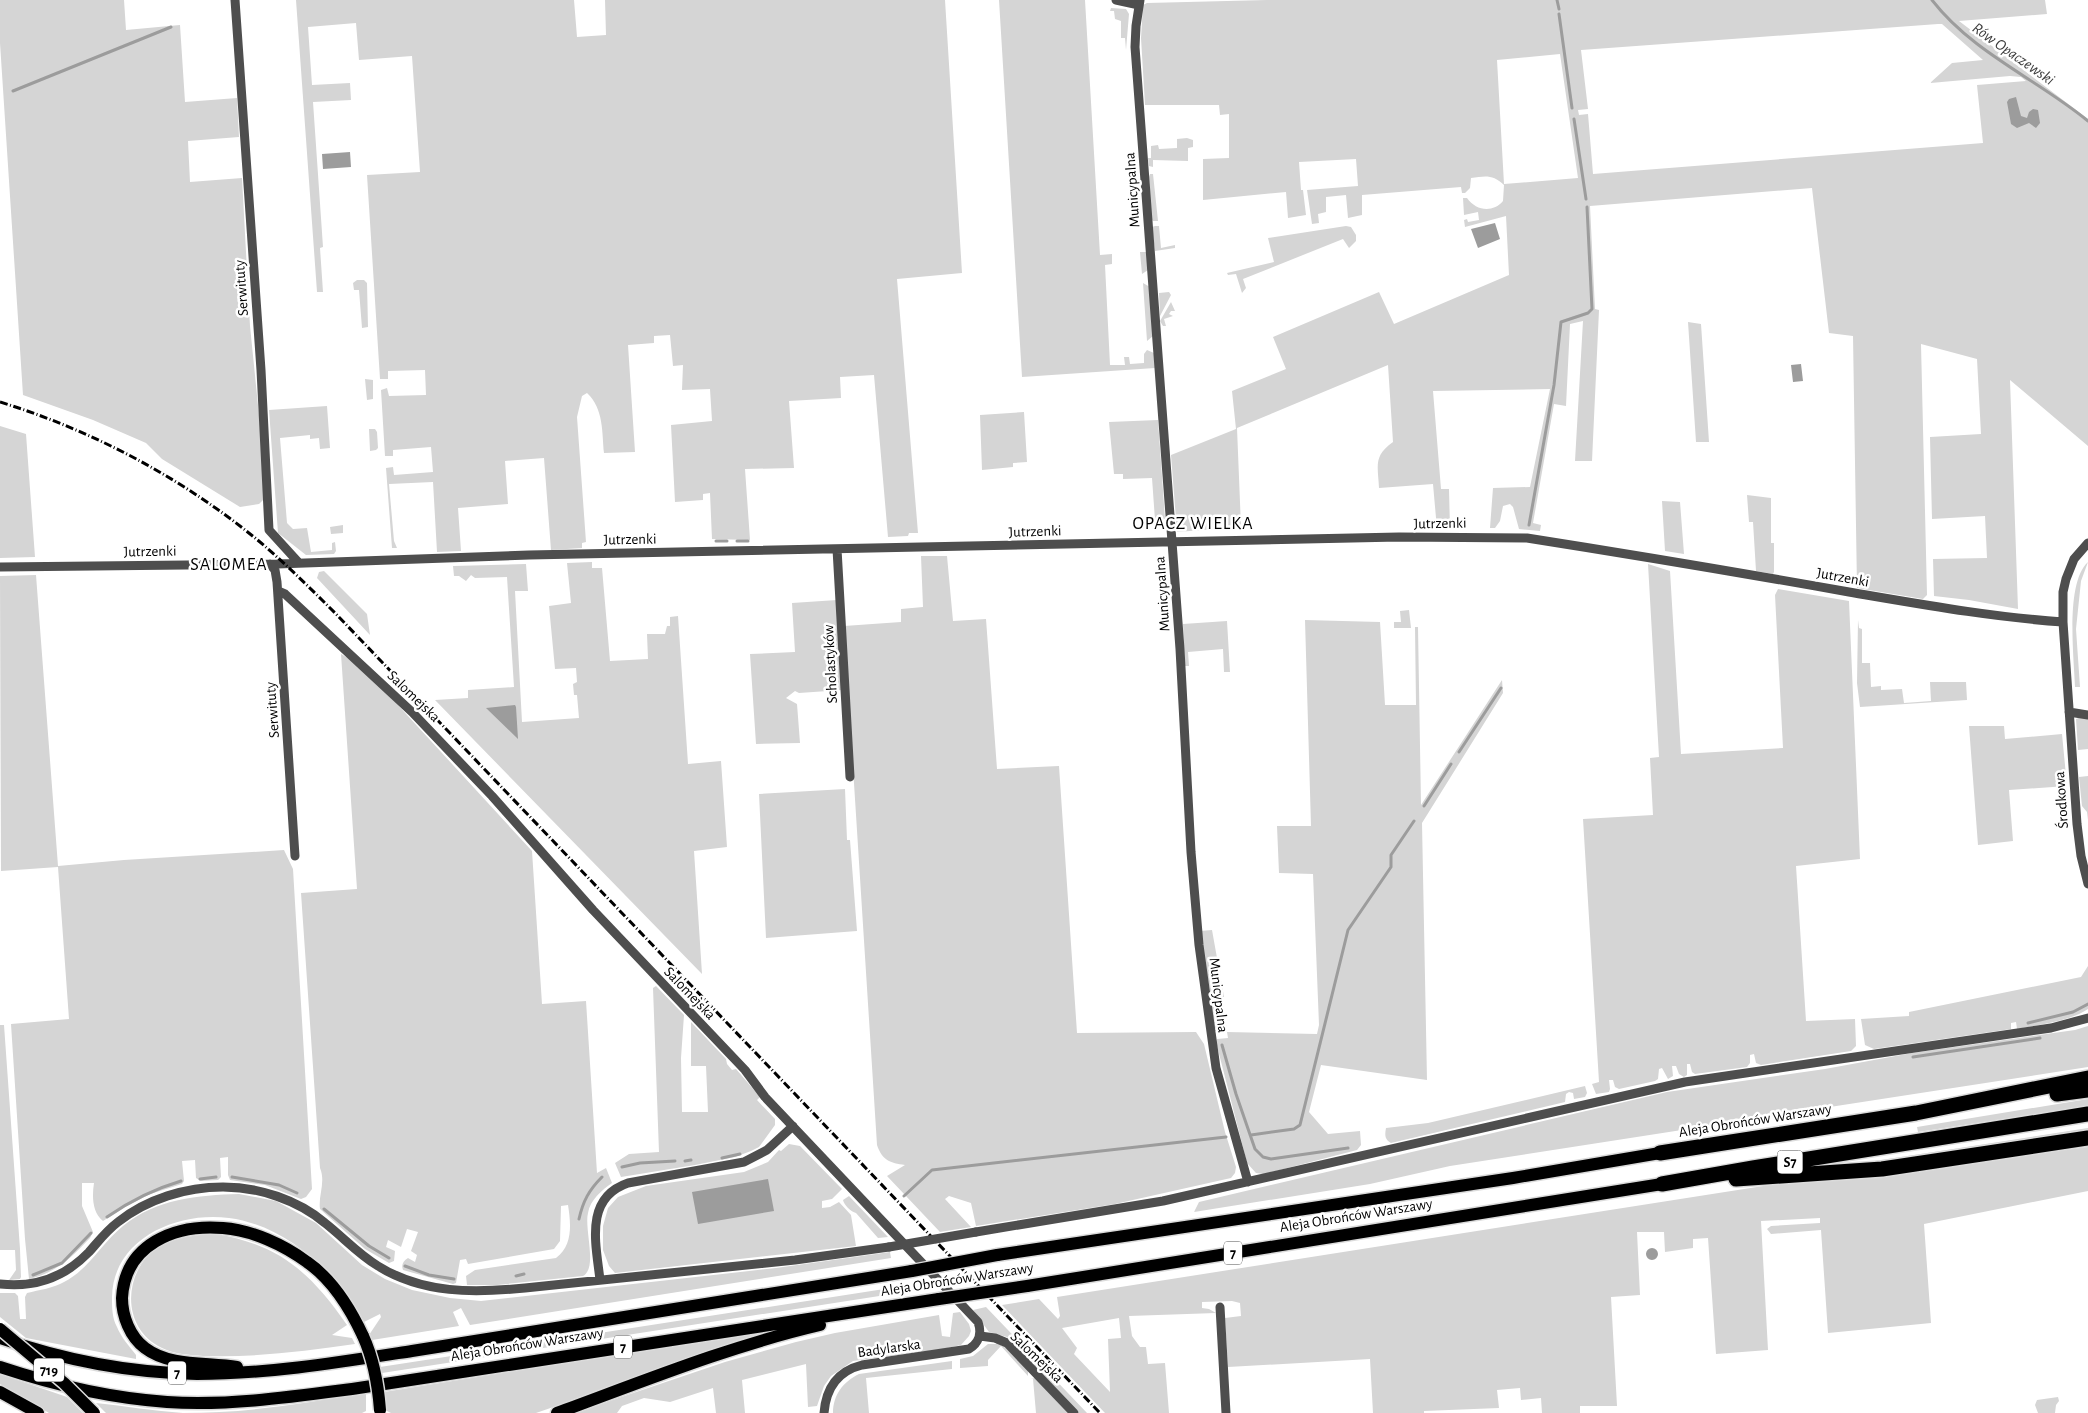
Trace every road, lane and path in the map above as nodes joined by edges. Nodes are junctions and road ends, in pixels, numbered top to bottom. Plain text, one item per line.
1 (235, 0) edge
2 (1116, 0) edge
3 (1139, 2) edge
4 (1172, 542) junction
5 (2088, 543) edge
6 (837, 549) junction
7 (299, 563) junction
8 (270, 564) junction
9 (0, 566) edge
10 (278, 591) junction
11 (2063, 622) junction
12 (2069, 712) junction
13 (2088, 715) edge
14 (850, 777) dead end
15 (295, 856) dead end
16 (2088, 884) edge
17 (2088, 1018) edge
18 (2088, 1078) edge
19 (2088, 1090) edge
20 (1920, 1112) junction
21 (2088, 1114) edge
22 (793, 1126) junction
23 (2088, 1138) edge
24 (1660, 1153) joint
25 (1248, 1182) junction
26 (1662, 1184) junction
27 (600, 1280) junction
28 (0, 1284) edge
29 (895, 1306) junction
30 (1220, 1307) dead end
31 (0, 1330) edge
32 (980, 1336) junction
33 (0, 1338) edge
34 (0, 1367) edge
35 (259, 1371) junction
36 (5, 1395) edge
37 (379, 1411) edge
38 (27, 1413) edge
39 (38, 1413) edge
40 (94, 1413) edge
41 (557, 1413) edge
42 (824, 1413) edge
43 (1074, 1413) edge
44 (1226, 1413) edge

1 - 7 street, Serwituty
2 - 3 street
3 - 4 street, Municypalna
4 - 6 street, Jutrzenki
4 - 11 street, Jutrzenki
4 - 25 street, Municypalna
5 - 11 street, Środkowa
6 - 7 street, Jutrzenki
6 - 14 street, Scholastyków
7 - 8 street, Jutrzenki
8 - 9 street, Jutrzenki
8 - 10 street, Serwituty
10 - 15 street, Serwituty
10 - 22 street, Salomejska
11 - 12 street, Środkowa
12 - 13 street
12 - 16 street, Środkowa
17 - 25 street
18 - 20 highway, S7
19 - 20 highway
20 - 24 highway, Aleja Obrońców Warszawy / S7
21 - 26 highway, Aleja Obrońców Warszawy / S7
22 - 27 street
22 - 32 street, Salomejska
23 - 26 highway
24 - 35 main road, Aleja Obrońców Warszawy / 7, bridge
25 - 27 street, bridge
26 - 29 main road, Aleja Obrońców Warszawy / 7, bridge
27 - 28 street
29 - 34 main road, Aleja Obrońców Warszawy / 7
29 - 41 main road
30 - 44 street
31 - 40 main road, 719, bridge
32 - 42 street, Badylarska
32 - 43 street, Salomejska
33 - 35 main road, Aleja Obrońców Warszawy / 7
35 - 37 main road, bridge
36 - 38 main road
36 - 39 main road

